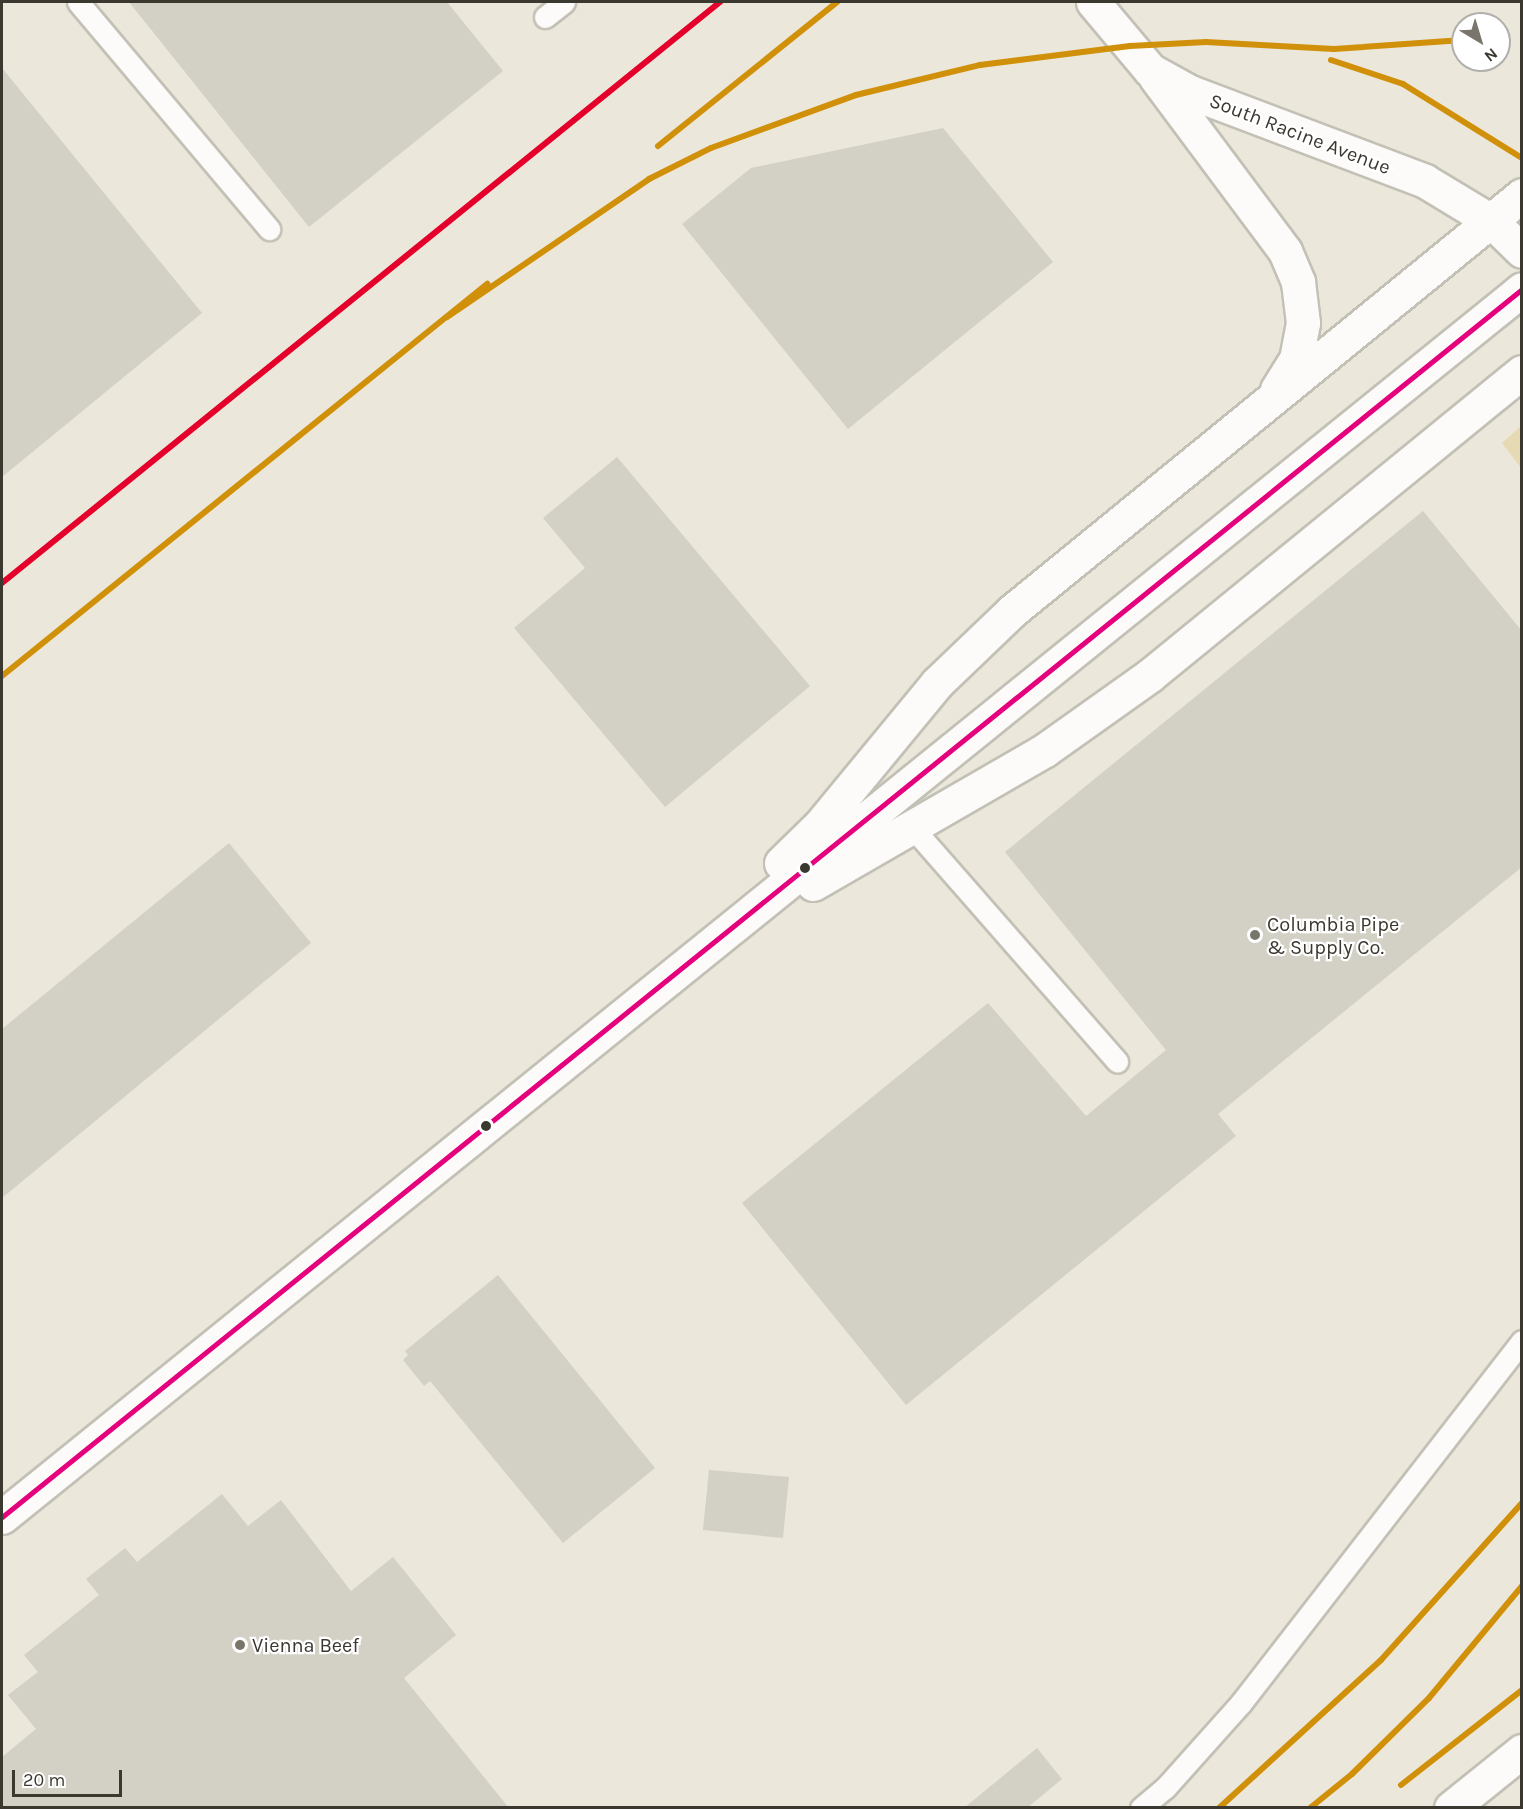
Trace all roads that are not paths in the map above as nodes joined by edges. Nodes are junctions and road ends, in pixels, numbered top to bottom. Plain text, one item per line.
1 (78, 2) edge
2 (564, 2) edge
3 (1093, 2) edge
4 (545, 17) dead end
5 (1150, 70) junction
6 (1521, 195) edge
7 (1491, 221) junction
8 (268, 229) dead end
9 (1521, 252) edge
10 (1521, 289) edge
11 (1521, 372) edge
12 (1269, 402) junction
13 (911, 826) junction
14 (663, 981) junction
15 (1116, 1062) dead end
16 (1521, 1341) edge
17 (2, 1516) edge
18 (1521, 1751) edge
19 (1141, 1808) edge
20 (1451, 1808) edge

1 - 8 lane
2 - 4 lane
3 - 5 main road, South Racine Avenue
5 - 7 main road, South Racine Avenue
5 - 12 main road
6 - 7 main road
7 - 9 main road, South Racine Avenue
7 - 12 main road
10 - 14 main road
11 - 13 main road
12 - 14 main road
13 - 14 main road
13 - 15 lane
14 - 17 main road
16 - 19 lane
18 - 20 main road

